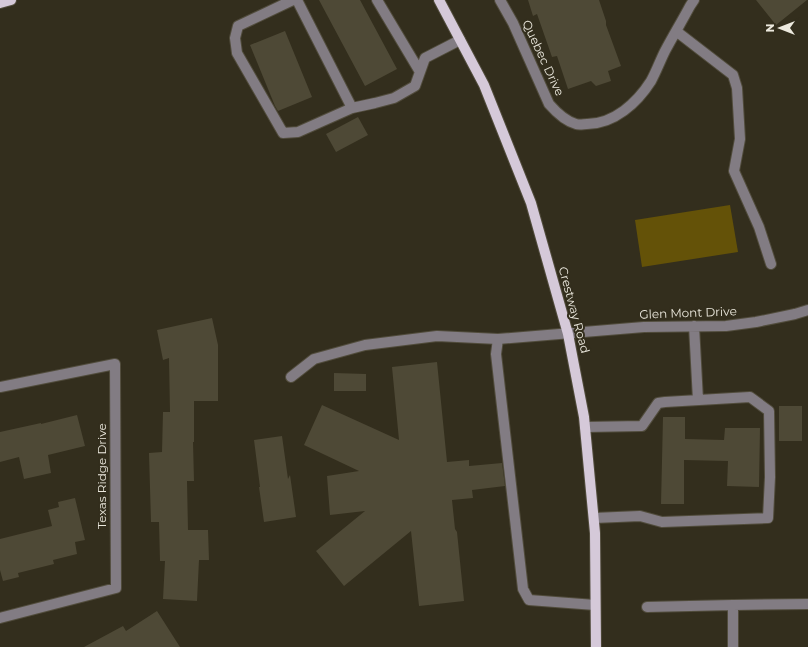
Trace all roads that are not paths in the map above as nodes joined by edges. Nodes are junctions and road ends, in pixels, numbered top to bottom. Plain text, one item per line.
1 (10, 0) edge
2 (293, 0) edge
3 (297, 0) edge
4 (377, 0) edge
5 (439, 0) edge
6 (500, 0) edge
7 (694, 0) edge
8 (0, 3) edge
9 (676, 31) junction
10 (460, 40) junction
11 (420, 72) junction
12 (352, 108) junction
13 (771, 264) dead end
14 (808, 310) edge
15 (694, 326) junction
16 (568, 334) junction
17 (498, 339) junction
18 (292, 377) dead end
19 (0, 387) edge
20 (698, 400) junction
21 (585, 427) junction
22 (594, 518) junction
23 (808, 604) edge
24 (595, 605) junction
25 (733, 605) junction
26 (647, 607) dead end
27 (0, 618) edge
28 (596, 647) edge
29 (733, 647) edge

1 - 8 main road
2 - 12 street
3 - 12 street
4 - 11 street
5 - 10 main road, Crestway Road
6 - 9 street, Quebec Drive
7 - 9 street, Quebec Drive
9 - 13 street
10 - 11 street
10 - 16 main road, Crestway Road
11 - 12 street
14 - 15 street, Glen Mont Drive
15 - 16 street, Glen Mont Drive
15 - 20 street
16 - 17 street, Glen Mont Drive
16 - 21 main road, Crestway Road
17 - 18 street, Glen Mont Drive
17 - 24 street
19 - 27 street, Texas Ridge Drive
20 - 21 street
20 - 22 street
21 - 22 main road, Crestway Road
22 - 24 main road, Crestway Road
23 - 25 street
24 - 28 main road, Crestway Road
25 - 26 street
25 - 29 street

